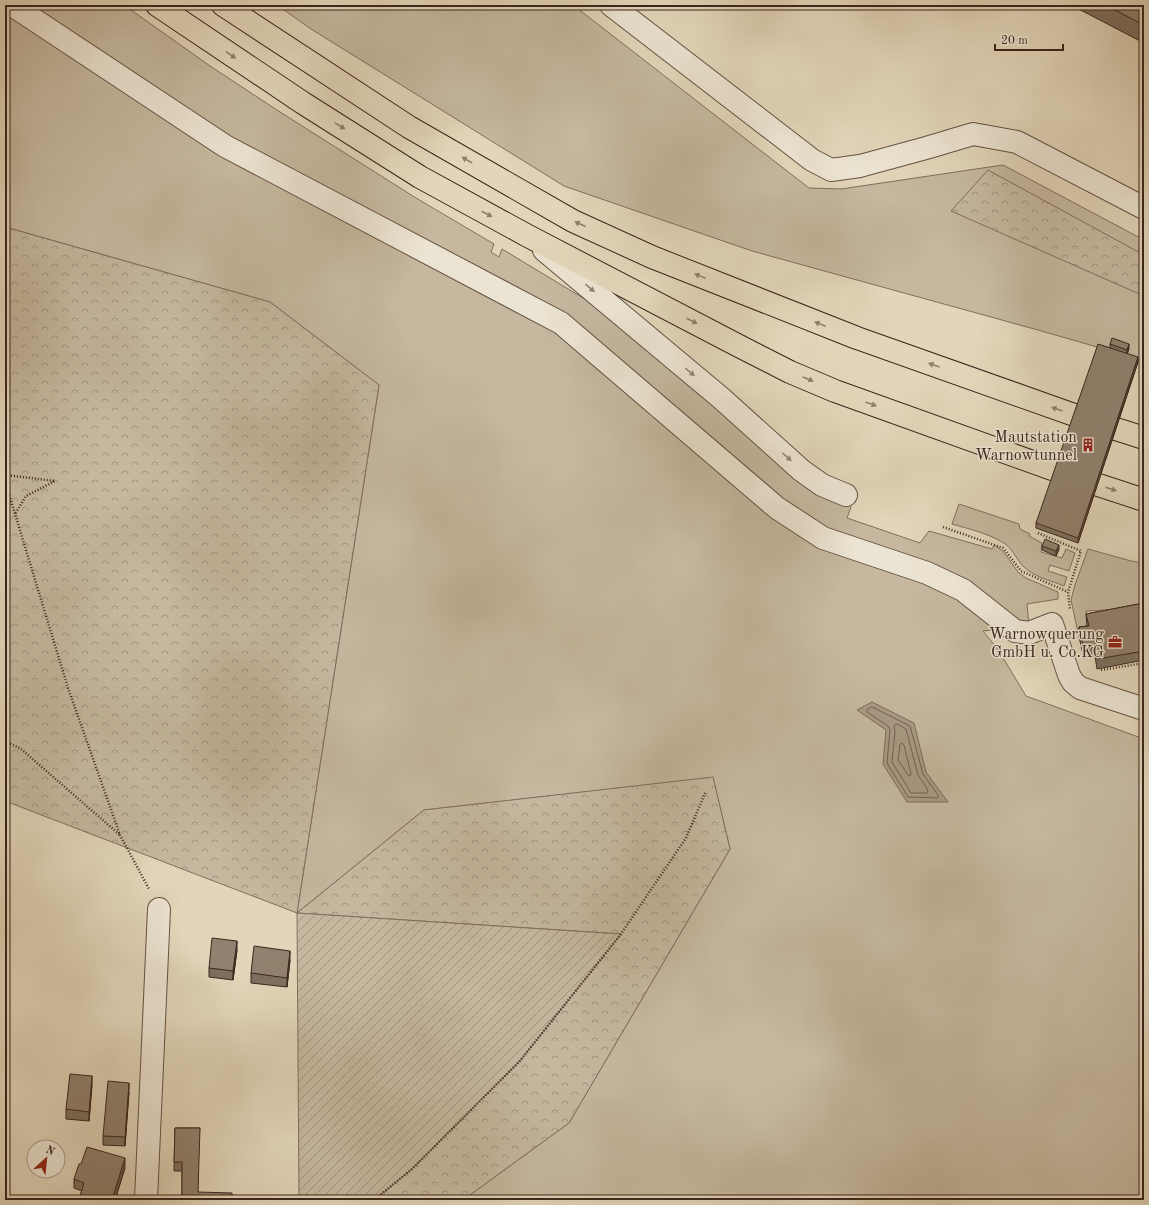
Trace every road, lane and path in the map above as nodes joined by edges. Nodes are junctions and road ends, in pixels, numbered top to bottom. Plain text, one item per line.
1 (12, 5) edge
2 (157, 5) edge
3 (223, 5) edge
4 (611, 5) edge
5 (1144, 208) edge
6 (528, 236) junction
7 (1144, 438) edge
8 (5, 475) edge
9 (5, 481) edge
10 (846, 495) dead end
11 (1144, 500) edge
12 (15, 514) junction
13 (943, 527) dead end
14 (1038, 533) dead end
15 (1068, 592) junction
16 (1071, 614) dead end
17 (1144, 663) edge
18 (1099, 671) edge
19 (1144, 709) edge
20 (5, 741) edge
21 (706, 791) dead end
22 (120, 836) junction
23 (159, 909) joint
24 (146, 1200) edge
25 (374, 1200) edge

1 - 19 lane
2 -> 6 highway
7 -> 3 highway
4 - 5 lane
6 -> 10 lane
6 -> 11 highway
8 - 12 path
9 - 12 path
12 - 22 path
13 - 15 path
14 - 15 path
15 - 16 path
17 - 18 path
20 - 22 path
21 - 25 path
22 - 23 path
23 - 24 lane

